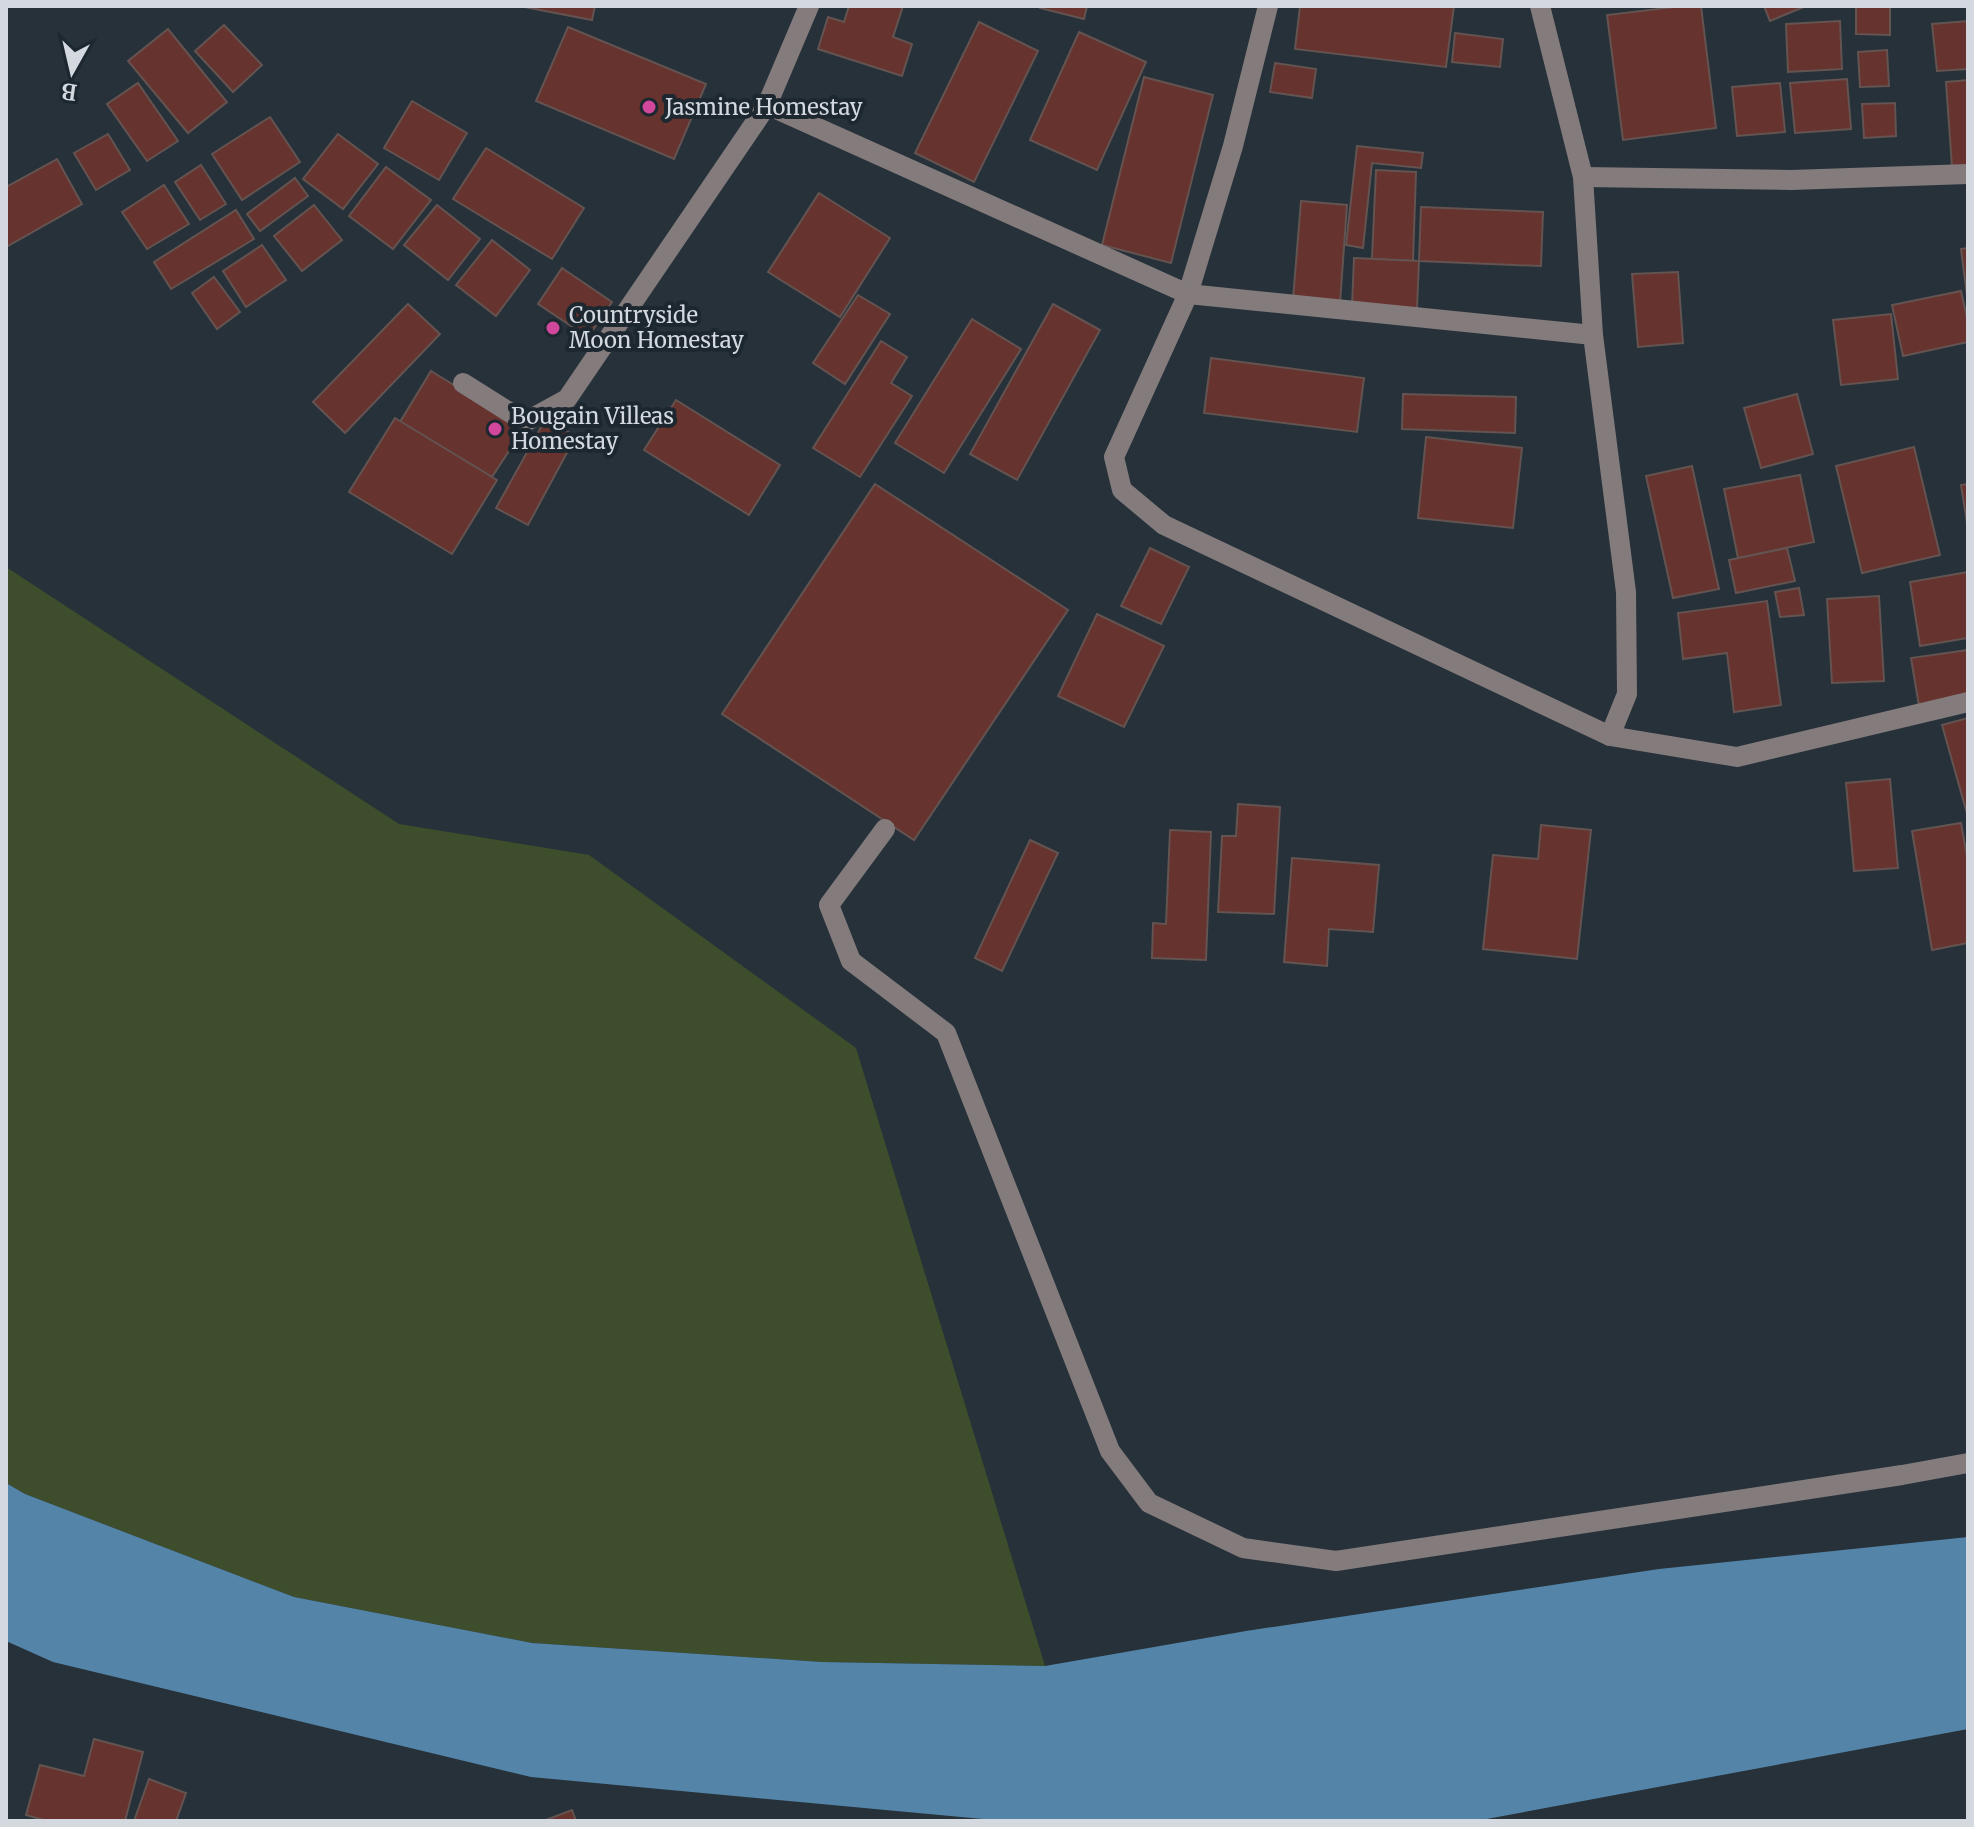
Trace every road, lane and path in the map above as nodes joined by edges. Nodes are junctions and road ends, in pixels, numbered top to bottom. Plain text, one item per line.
1 (809, 6) edge
2 (1268, 6) edge
3 (1540, 6) edge
4 (767, 105) junction
5 (1968, 174) edge
6 (1583, 177) junction
7 (1188, 294) junction
8 (1593, 335) junction
9 (463, 383) dead end
10 (1968, 702) edge
11 (1610, 736) junction
12 (885, 829) dead end
13 (1968, 1463) edge

1 - 4 street
2 - 7 street
3 - 6 street
4 - 7 street
4 - 9 street
5 - 6 street
6 - 8 street
7 - 8 street
7 - 11 street
8 - 11 street
10 - 11 street
12 - 13 street

